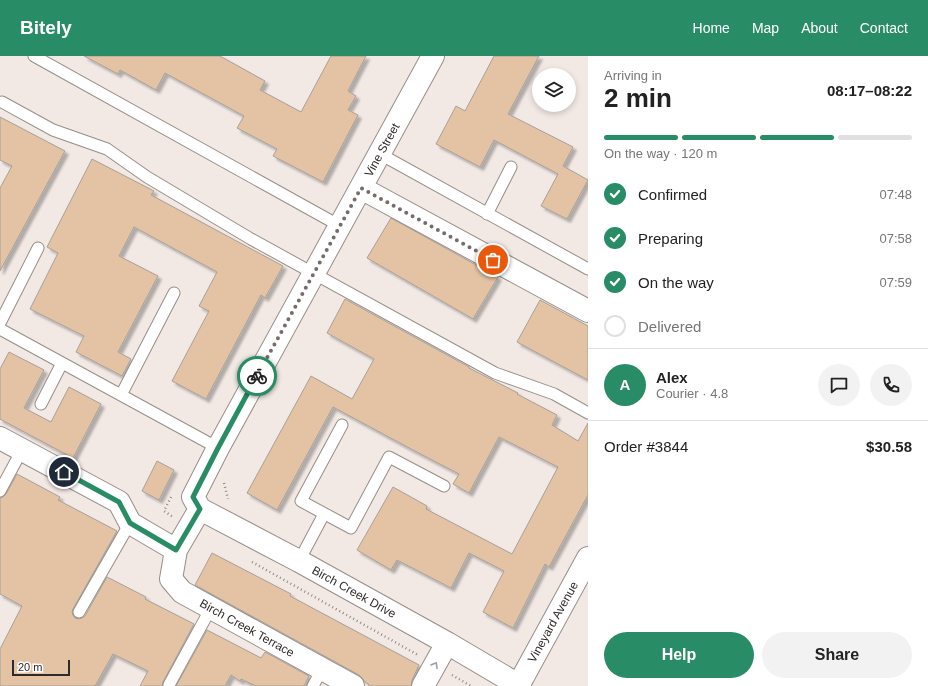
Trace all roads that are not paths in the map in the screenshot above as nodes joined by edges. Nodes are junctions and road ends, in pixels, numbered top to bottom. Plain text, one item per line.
1 (34, 56) edge
2 (433, 56) edge
3 (2, 102) dead end
4 (380, 154) junction
5 (511, 167) dead end
6 (361, 188) junction
7 (487, 214) junction
8 (340, 226) junction
9 (38, 248) dead end
10 (588, 269) edge
11 (314, 274) junction
12 (174, 293) dead end
13 (588, 311) edge
14 (0, 322) edge
15 (0, 329) edge
16 (62, 363) junction
17 (120, 395) junction
18 (41, 404) dead end
19 (588, 413) edge
20 (342, 425) dead end
21 (0, 438) edge
22 (218, 448) junction
23 (22, 450) junction
24 (444, 486) dead end
25 (0, 491) edge
26 (194, 511) junction
27 (324, 514) junction
28 (130, 523) junction
29 (176, 550) junction
30 (588, 558) edge
31 (298, 561) junction
32 (211, 608) junction
33 (79, 612) dead end
34 (447, 643) junction
35 (318, 678) edge
36 (169, 685) dead end
37 (353, 686) edge
38 (423, 686) edge
39 (519, 686) edge

1 - 8 lane
2 - 4 street, Vine Street
3 - 11 lane
4 - 6 street, Vine Street
4 - 7 lane
5 - 7 lane
6 - 8 street, Vine Street
6 - 13 street
7 - 10 lane
8 - 11 street, Vine Street
9 - 14 lane
11 - 19 lane
11 - 22 street, Vine Street
12 - 17 lane
15 - 16 lane
16 - 17 lane
16 - 18 lane
17 - 22 lane
20 - 27 lane
21 - 23 street
22 - 26 street, Vine Street
23 - 25 lane
23 - 28 street
24 - 27 lane
26 - 29 street, Birch Creek Terrace
26 - 31 street, Birch Creek Drive
27 - 31 lane
28 - 29 street
28 - 33 lane
29 - 32 street, Birch Creek Terrace
30 - 39 street, Vineyard Avenue
31 - 34 street, Birch Creek Drive
32 - 35 street, Birch Creek Terrace
32 - 36 lane
38 -> 34 street
34 - 39 street, Birch Creek Drive
35 - 37 street, Birch Creek Terrace

